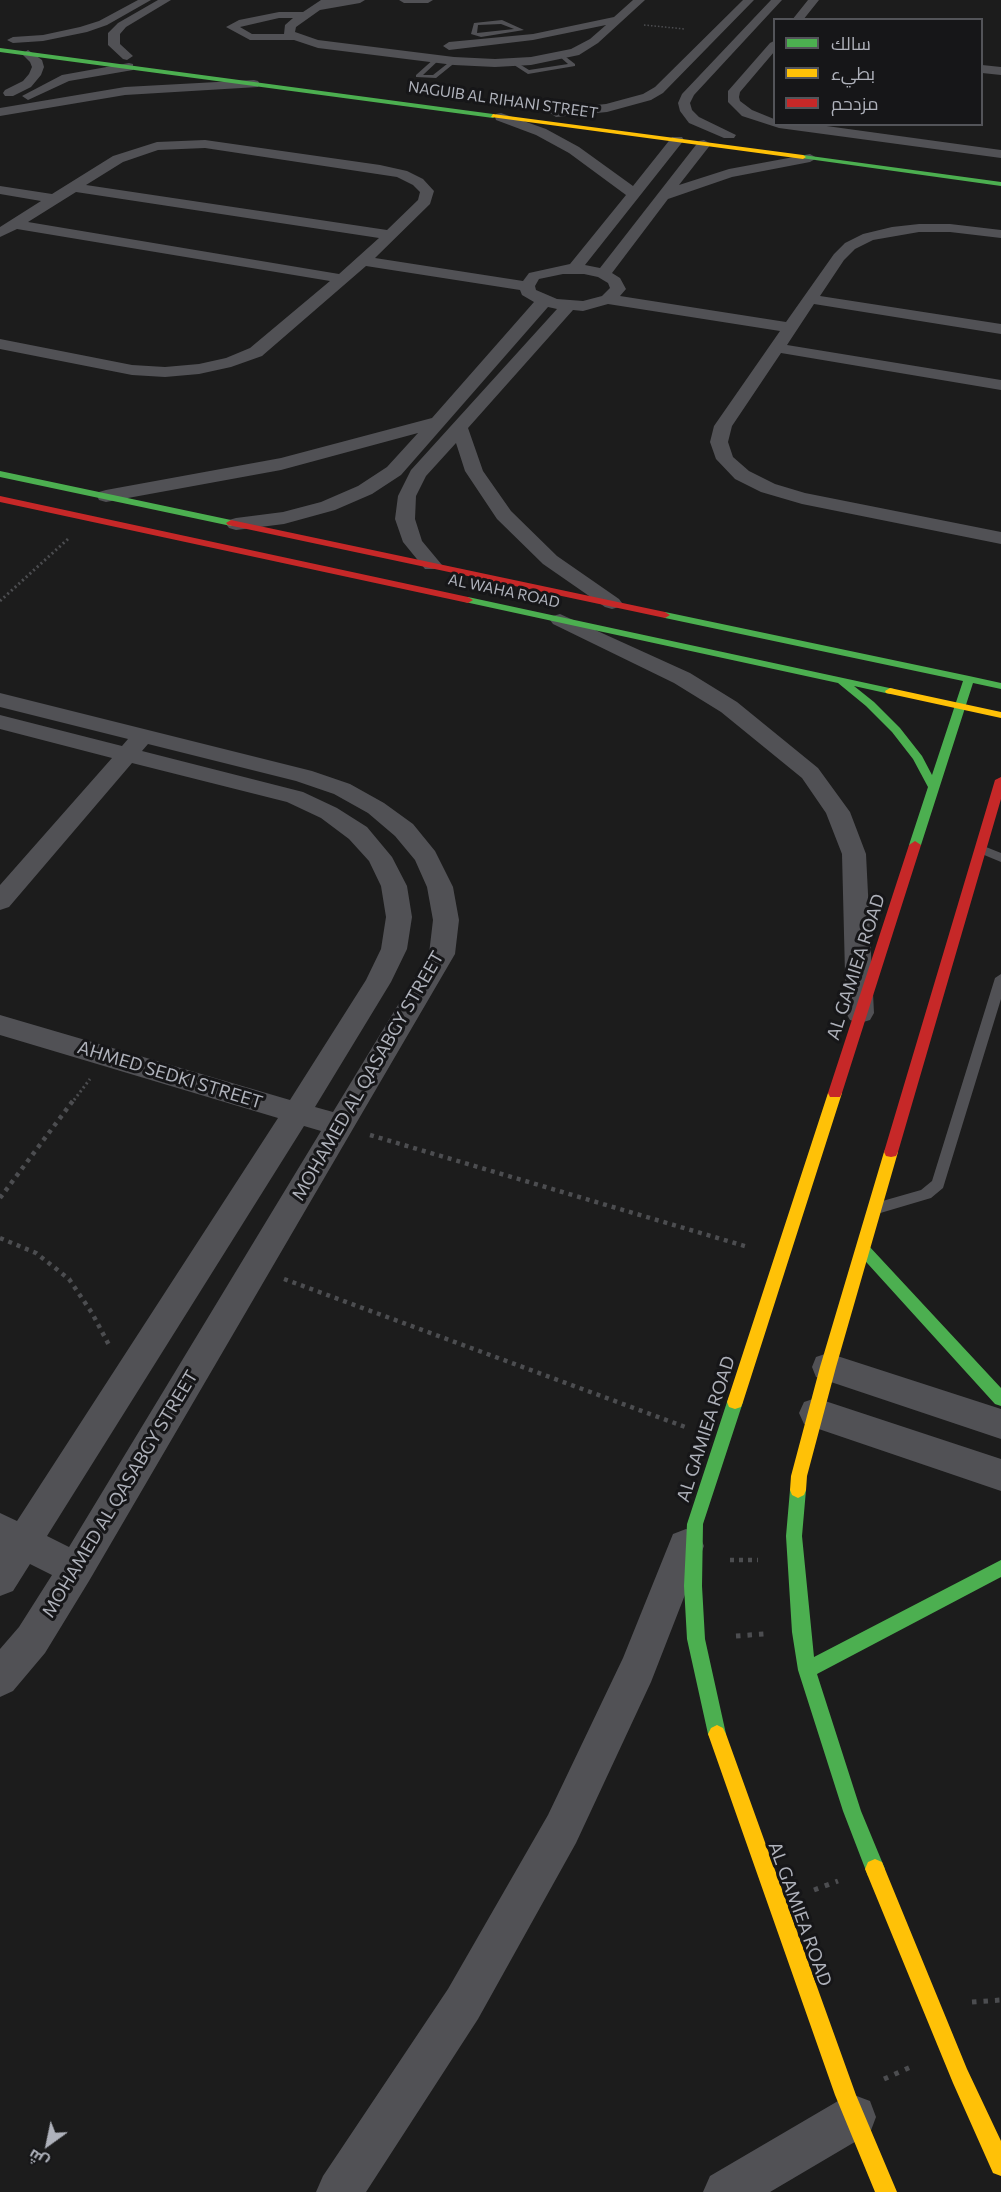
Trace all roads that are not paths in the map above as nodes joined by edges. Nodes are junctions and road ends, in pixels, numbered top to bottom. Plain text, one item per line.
1 (146, 0) edge
2 (166, 0) edge
3 (328, 0) edge
4 (360, 0) edge
5 (404, 0) edge
6 (428, 0) edge
7 (640, 0) edge
8 (749, 0) edge
9 (773, 0) edge
10 (814, 0) edge
11 (310, 12) junction
12 (799, 18) edge
13 (617, 21) junction
14 (294, 37) junction
15 (506, 37) junction
16 (741, 38) junction
17 (7, 39) edge
18 (773, 40) edge
19 (773, 45) edge
20 (773, 46) edge
21 (0, 50) edge
22 (375, 51) junction
23 (28, 54) junction
24 (437, 59) junction
25 (128, 61) junction
26 (454, 61) junction
27 (983, 64) edge
28 (1000, 68) edge
29 (983, 69) edge
30 (676, 73) junction
31 (706, 76) junction
32 (27, 84) junction
33 (254, 84) junction
34 (45, 86) junction
35 (426, 96) junction
36 (0, 99) edge
37 (415, 105) junction
38 (0, 112) edge
39 (556, 113) junction
40 (501, 117) junction
41 (773, 123) edge
42 (794, 126) edge
43 (729, 135) junction
44 (677, 140) junction
45 (704, 144) junction
46 (1001, 154) edge
47 (810, 158) junction
48 (1001, 171) edge
49 (1001, 184) edge
50 (73, 187) junction
51 (0, 190) edge
52 (634, 194) junction
53 (663, 197) junction
54 (0, 201) edge
55 (48, 203) junction
56 (15, 224) junction
57 (0, 233) edge
58 (1001, 234) edge
59 (390, 235) junction
60 (368, 256) junction
61 (574, 269) junction
62 (603, 274) junction
63 (343, 279) junction
64 (531, 281) junction
65 (613, 294) junction
66 (810, 299) junction
67 (544, 301) junction
68 (568, 306) junction
69 (795, 323) junction
70 (1001, 329) edge
71 (0, 344) edge
72 (778, 348) junction
73 (1001, 386) edge
74 (435, 422) junction
75 (460, 429) junction
76 (0, 474) edge
77 (106, 496) junction
78 (0, 499) edge
79 (236, 524) junction
80 (1001, 538) edge
81 (432, 565) junction
82 (612, 603) junction
83 (560, 620) junction
84 (969, 679) junction
85 (839, 680) junction
86 (1001, 686) edge
87 (0, 700) edge
88 (960, 706) junction
89 (1001, 715) edge
90 (0, 723) edge
91 (136, 745) junction
92 (1001, 780) edge
93 (934, 788) junction
94 (998, 800) edge
95 (981, 849) junction
96 (1001, 858) edge
97 (0, 901) edge
98 (1001, 978) edge
99 (860, 1014) junction
100 (0, 1025) edge
101 (297, 1113) junction
102 (340, 1126) junction
103 (875, 1208) junction
104 (863, 1249) junction
105 (828, 1367) junction
106 (1001, 1399) edge
107 (816, 1413) junction
108 (1001, 1424) edge
109 (1001, 1475) edge
110 (12, 1536) edge
111 (694, 1541) junction
112 (1001, 1568) edge
113 (76, 1569) junction
114 (0, 1579) edge
115 (807, 1670) junction
116 (0, 1678) edge
117 (850, 2106) junction
118 (1001, 2165) edge
119 (339, 2192) edge
120 (726, 2192) edge
121 (886, 2192) edge

1 - 17 street
2 - 25 street
3 - 11 street
4 - 11 street
5 - 6 street
7 - 13 street
8 - 30 street
9 - 16 street
10 - 12 street
11 - 14 street
11 - 14 street
13 - 15 street
13 - 26 street
14 - 22 street
15 - 15 lane
15 - 22 street
16 - 18 street
16 - 19 street
16 - 31 street
17 - 25 street, NAGUIB AL RIHANI STREET
20 - 41 street
21 - 23 street, NAGUIB AL RIHANI STREET
22 - 24 street
23 - 25 street, NAGUIB AL RIHANI STREET
23 - 32 street
24 - 26 street
24 - 26 lane
25 - 33 street, NAGUIB AL RIHANI STREET
25 - 34 street
25 - 35 street, NAGUIB AL RIHANI STREET
27 - 28 street
28 - 29 street
30 - 31 street
30 - 39 street
31 - 43 street
32 - 34 street
32 - 36 street
33 - 37 street, NAGUIB AL RIHANI STREET
33 - 38 street
34 - 38 street
35 - 37 street
35 - 39 street, NAGUIB AL RIHANI STREET
37 - 40 street, NAGUIB AL RIHANI STREET
39 - 43 street, NAGUIB AL RIHANI STREET
40 - 44 street, NAGUIB AL RIHANI STREET
40 - 52 street
42 - 46 street
43 - 48 street, NAGUIB AL RIHANI STREET
44 - 45 street, NAGUIB AL RIHANI STREET
44 - 52 street
45 - 47 street, NAGUIB AL RIHANI STREET
45 - 53 street
47 - 49 street, NAGUIB AL RIHANI STREET
47 - 53 street
50 - 55 street
50 - 59 street
50 - 59 street
51 - 55 street
52 - 61 street
53 - 62 street
54 - 55 street
55 - 56 street
56 - 57 street
56 - 63 street
58 - 66 street
59 - 60 street
60 - 63 street
60 - 64 street
61 - 62 street
61 - 64 street
62 - 65 street
63 - 71 street
64 - 67 street
65 - 68 street
65 - 69 street
66 - 69 street
66 - 70 street
67 - 68 street
67 - 74 street
68 - 75 street
69 - 72 street
72 - 73 street
72 - 80 street
74 - 77 street
74 - 79 street
75 - 81 street
75 - 82 street
76 - 77 street, AL WAHA ROAD
77 - 79 street, AL WAHA ROAD
78 - 83 street, AL WAHA ROAD
79 - 81 street, AL WAHA ROAD
81 - 82 street, AL WAHA ROAD
82 - 84 street, AL WAHA ROAD
83 - 85 street, AL WAHA ROAD
83 - 99 street
84 - 86 street, AL WAHA ROAD
84 - 88 street, AL GAMIEA ROAD
85 - 88 street, AL WAHA ROAD
85 - 93 street
87 - 91 street, MOHAMED AL QASABGY STREET
88 - 89 street, AL WAHA ROAD
88 - 93 street, AL GAMIEA ROAD
90 - 91 street, MOHAMED AL QASABGY STREET
91 - 97 street
91 - 101 street, MOHAMED AL QASABGY STREET
91 - 102 street, MOHAMED AL QASABGY STREET
92 - 94 street
93 - 99 street, AL GAMIEA ROAD
94 - 95 street
95 - 96 lane
95 - 103 street
98 - 103 lane
99 - 111 street, AL GAMIEA ROAD
100 - 101 street, AHMED SEDKI STREET
101 - 102 street, AHMED SEDKI STREET
101 - 110 street, MOHAMED AL QASABGY STREET
102 - 113 street, MOHAMED AL QASABGY STREET
103 - 104 street
104 - 105 street
104 - 106 street
105 - 107 street
105 - 108 street
107 - 109 street
107 - 115 street
110 - 113 street
110 - 114 street, MOHAMED AL QASABGY STREET
111 - 117 street, AL GAMIEA ROAD
111 - 119 street
112 - 115 street
113 - 116 street, MOHAMED AL QASABGY STREET
115 - 118 street
117 - 120 street
117 - 121 street, AL GAMIEA ROAD

